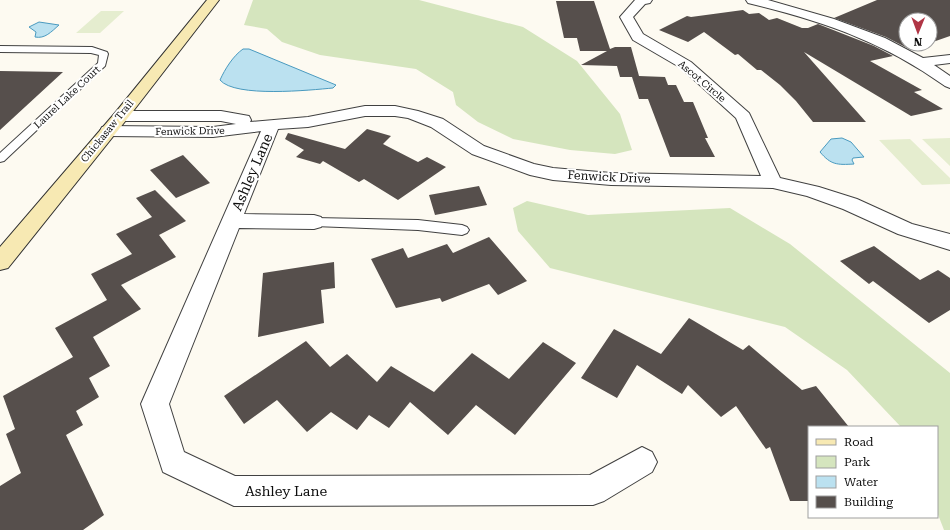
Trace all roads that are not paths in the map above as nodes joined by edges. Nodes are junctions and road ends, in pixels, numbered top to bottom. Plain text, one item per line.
1 (213, 0) edge
2 (642, 0) edge
3 (752, 0) edge
4 (0, 49) edge
5 (950, 59) edge
6 (921, 63) junction
7 (950, 83) edge
8 (121, 116) junction
9 (272, 124) junction
10 (108, 131) junction
11 (0, 159) edge
12 (773, 182) junction
13 (231, 221) junction
14 (314, 222) joint
15 (462, 230) dead end
16 (950, 242) edge
17 (0, 262) edge
18 (642, 462) dead end

1 - 8 street, Chickasaw Trail
2 - 12 street, Ascot Circle
3 - 6 street
4 - 11 lane, Laurel Lake Court
5 - 6 street
6 - 7 street
8 - 9 street, Fenwick Drive
8 - 10 street, Chickasaw Trail
9 - 10 street, Fenwick Drive
9 - 12 street, Fenwick Drive
9 - 13 street, Ashley Lane
10 - 17 street, Chickasaw Trail
12 - 16 street, Fenwick Drive
13 - 14 street
13 - 18 street, Ashley Lane
14 - 15 lane

